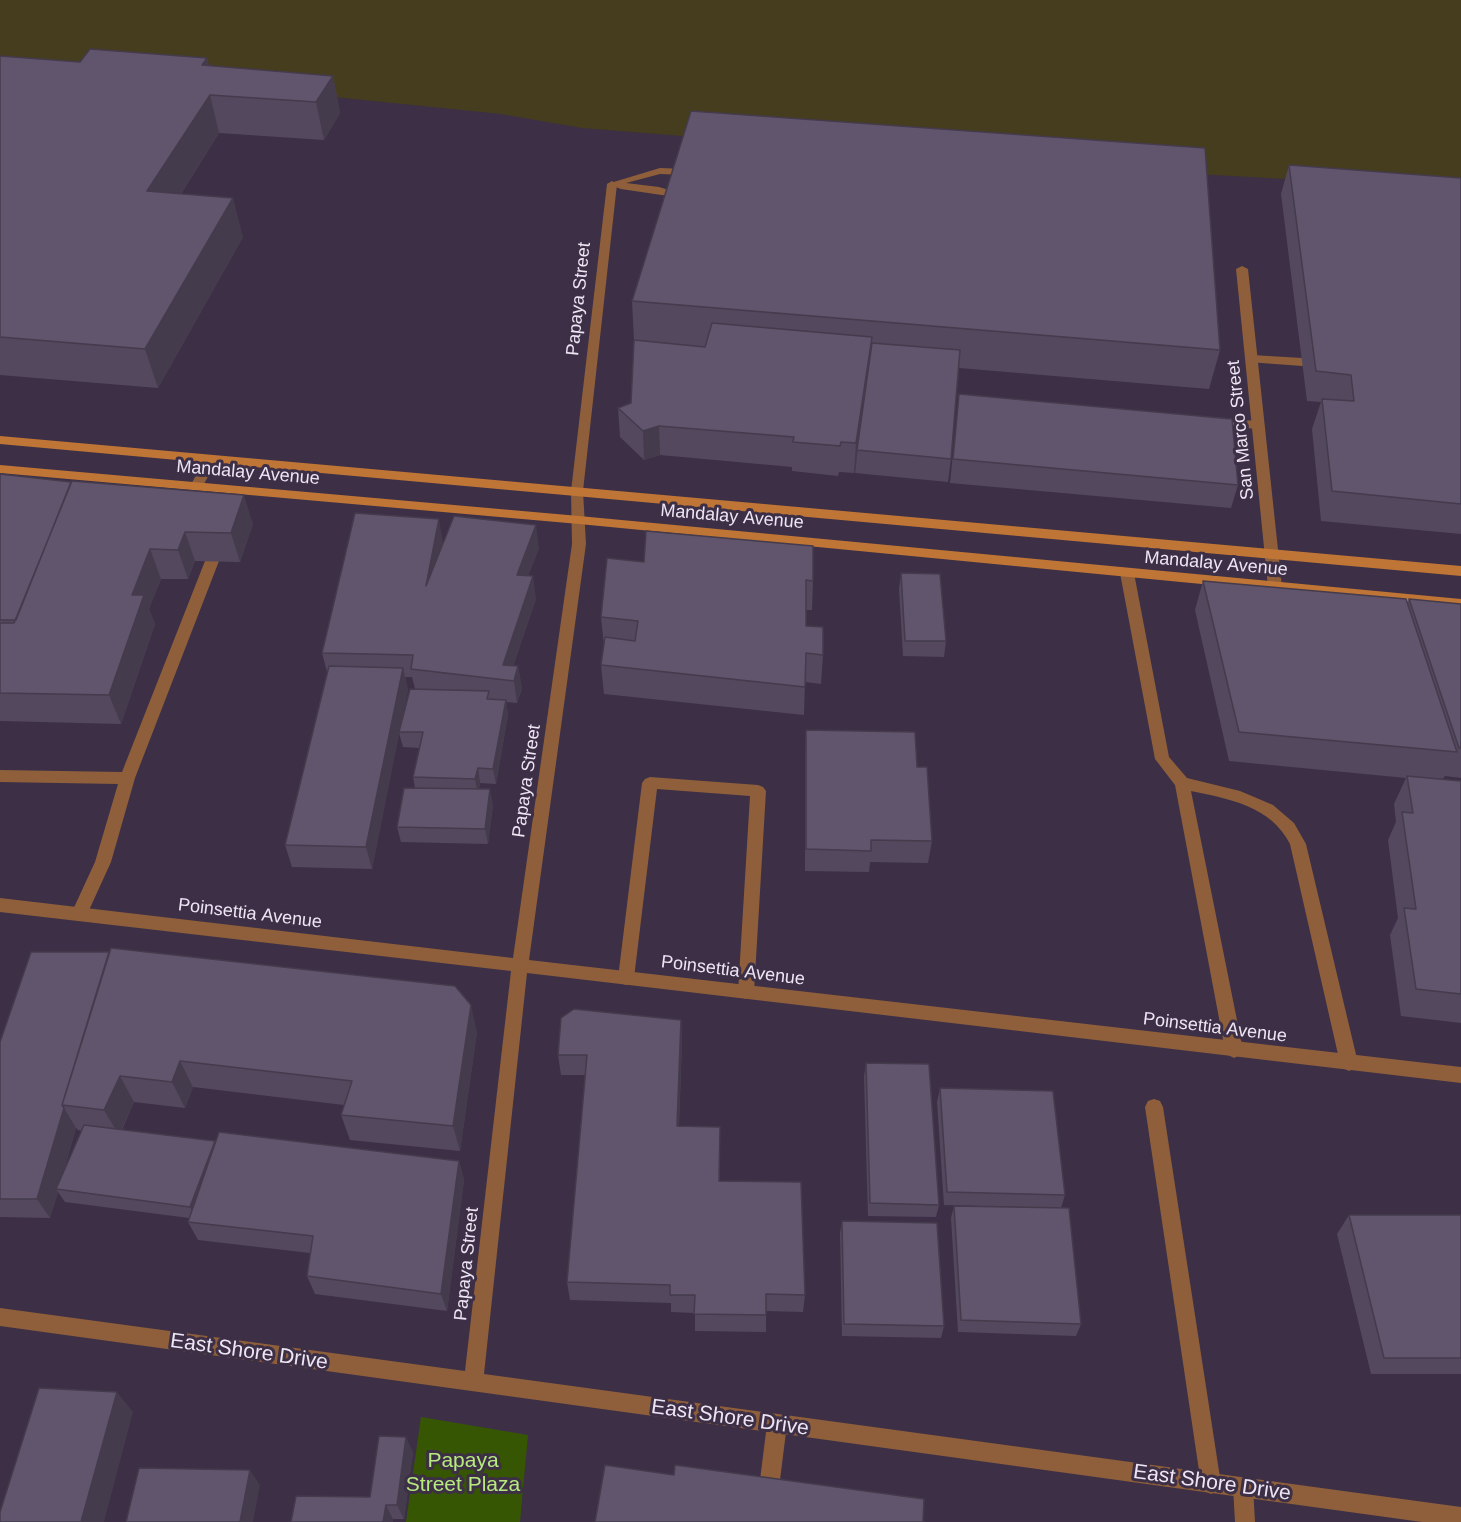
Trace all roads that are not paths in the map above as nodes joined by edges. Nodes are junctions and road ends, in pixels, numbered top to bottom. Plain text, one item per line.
1 (685, 172) edge
2 (612, 184) junction
3 (678, 196) edge
4 (1242, 269) dead end
5 (1252, 359) junction
6 (1302, 362) dead end
7 (1200, 420) edge
8 (1258, 425) junction
9 (0, 440) edge
10 (211, 461) junction
11 (0, 469) edge
12 (196, 486) junction
13 (577, 491) junction
14 (579, 520) junction
15 (1272, 553) junction
16 (212, 561) edge
17 (1461, 571) edge
18 (1127, 573) junction
19 (1275, 587) junction
20 (1461, 604) edge
21 (0, 776) edge
22 (127, 778) junction
23 (1182, 783) junction
24 (1, 908) edge
25 (79, 914) junction
26 (520, 966) junction
27 (626, 978) junction
28 (746, 992) junction
29 (1234, 1050) junction
30 (1349, 1063) junction
31 (1461, 1075) edge
32 (1154, 1107) dead end
33 (0, 1317) edge
34 (473, 1383) junction
35 (777, 1424) junction
36 (1210, 1484) junction
37 (1243, 1487) junction
38 (768, 1496) edge
39 (1461, 1517) edge
40 (1245, 1522) edge

1 - 2 street
2 - 3 street
2 - 13 street, Papaya Street
4 - 5 street, San Marco Street
5 - 6 street
5 - 8 street, San Marco Street
7 - 8 street
8 - 15 street, San Marco Street
9 - 10 street, Mandalay Avenue
10 - 12 street
10 - 13 street, Mandalay Avenue
11 - 12 street, Mandalay Avenue
12 - 14 street, Mandalay Avenue
13 - 14 street, Papaya Street
13 - 15 street, Mandalay Avenue
14 - 18 street, Mandalay Avenue
14 - 26 street, Papaya Street
15 - 17 street, Mandalay Avenue
15 - 19 street, San Marco Street
16 - 22 street
18 - 19 street, Mandalay Avenue
18 - 23 street
19 - 20 street, Mandalay Avenue
21 - 22 street
22 - 25 street
23 - 29 street
23 - 30 street
24 - 25 street, Poinsettia Avenue
25 - 26 street, Poinsettia Avenue
26 - 27 street, Poinsettia Avenue
26 - 34 street, Papaya Street
27 - 28 street, Poinsettia Avenue
27 - 28 street
28 - 29 street, Poinsettia Avenue
29 - 30 street, Poinsettia Avenue
30 - 31 street, Poinsettia Avenue
32 - 36 street
33 - 34 street, East Shore Drive
34 - 35 street, East Shore Drive
35 - 36 street, East Shore Drive
35 - 38 street
36 - 37 street, East Shore Drive
37 - 39 street, East Shore Drive
37 - 40 street

